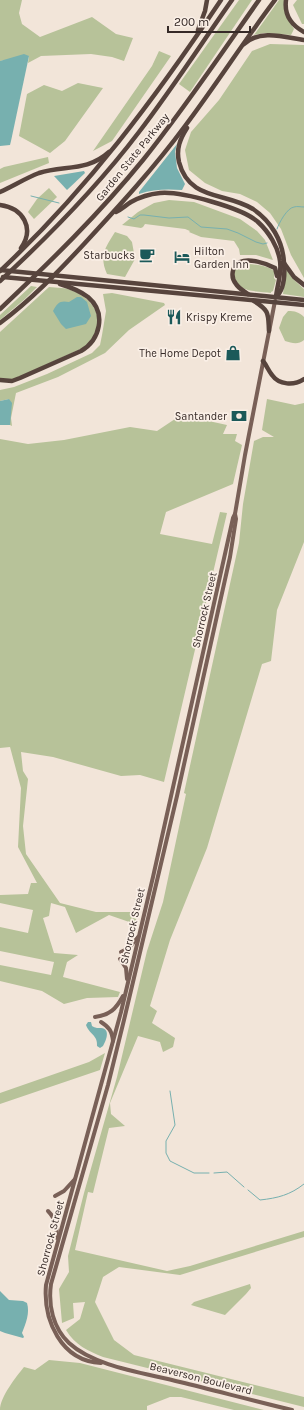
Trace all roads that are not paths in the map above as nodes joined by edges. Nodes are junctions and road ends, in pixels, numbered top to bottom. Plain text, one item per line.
1 (207, 0) edge
2 (221, 0) edge
3 (232, 0) edge
4 (259, 0) edge
5 (274, 0) edge
6 (286, 0) edge
7 (304, 32) edge
8 (195, 37) junction
9 (304, 40) edge
10 (240, 48) junction
11 (202, 103) junction
12 (119, 143) junction
13 (0, 192) edge
14 (0, 206) edge
15 (114, 212) junction
16 (17, 255) junction
17 (284, 262) junction
18 (0, 271) edge
19 (0, 277) edge
20 (0, 281) edge
21 (54, 282) junction
22 (278, 284) junction
23 (304, 285) edge
24 (250, 295) junction
25 (253, 300) junction
26 (276, 300) junction
27 (304, 300) edge
28 (24, 303) junction
29 (304, 305) edge
30 (0, 309) edge
31 (0, 323) edge
32 (0, 327) edge
33 (269, 332) junction
34 (263, 361) junction
35 (304, 379) edge
36 (0, 380) edge
37 (235, 514) junction
38 (182, 772) junction
39 (169, 803) junction
40 (167, 838) junction
41 (146, 929) junction
42 (140, 933) junction
43 (121, 952) dead end
44 (134, 958) junction
45 (120, 959) dead end
46 (128, 982) junction
47 (133, 986) junction
48 (125, 993) junction
49 (95, 1017) dead end
50 (101, 1022) dead end
51 (113, 1044) junction
52 (76, 1177) junction
53 (55, 1196) dead end
54 (48, 1211) dead end
55 (57, 1244) junction
56 (62, 1334) joint
57 (57, 1338) joint
58 (106, 1363) junction
59 (292, 1410) edge

1 - 8 highway
2 - 8 highway
3 - 20 highway, Garden State Parkway
4 - 30 highway, Garden State Parkway
5 - 10 highway
6 - 7 highway
8 - 12 highway
9 - 10 highway
10 - 11 highway
11 - 15 highway
11 - 17 highway
12 - 13 highway
12 - 16 highway
14 - 16 highway
15 - 22 highway
15 - 28 highway
16 - 18 highway
17 - 23 highway
17 - 26 highway
18 - 24 highway
19 - 21 highway
21 - 25 highway
21 - 36 highway
22 - 24 highway
22 - 26 highway
24 - 26 highway
25 - 26 highway
25 - 33 highway
26 - 27 highway
26 - 29 highway
26 - 33 main road, Shorrock Street
28 - 31 highway
28 - 32 highway
33 - 34 main road, Shorrock Street
34 - 35 highway
34 - 37 main road, Shorrock Street
37 - 38 main road, Shorrock Street
37 - 39 main road, Shorrock Street
38 - 39 main road
38 - 40 main road, Shorrock Street
39 - 40 main road
39 - 42 main road, Shorrock Street
40 - 41 main road, Shorrock Street
41 - 44 main road
41 - 47 main road, Shorrock Street
42 - 43 main road
42 - 44 main road, Shorrock Street
44 - 46 main road, Shorrock Street
44 - 47 main road
45 - 46 main road
46 - 48 main road, Shorrock Street
47 - 56 main road, Shorrock Street
48 - 49 main road
48 - 51 main road, Shorrock Street
50 - 51 main road
51 - 52 main road, Shorrock Street
52 - 53 main road
52 - 55 main road, Shorrock Street
54 - 55 main road
55 - 57 main road, Shorrock Street
56 - 58 main road, Beaverson Boulevard
57 - 58 main road, Beaverson Boulevard
58 - 59 main road, Beaverson Boulevard

